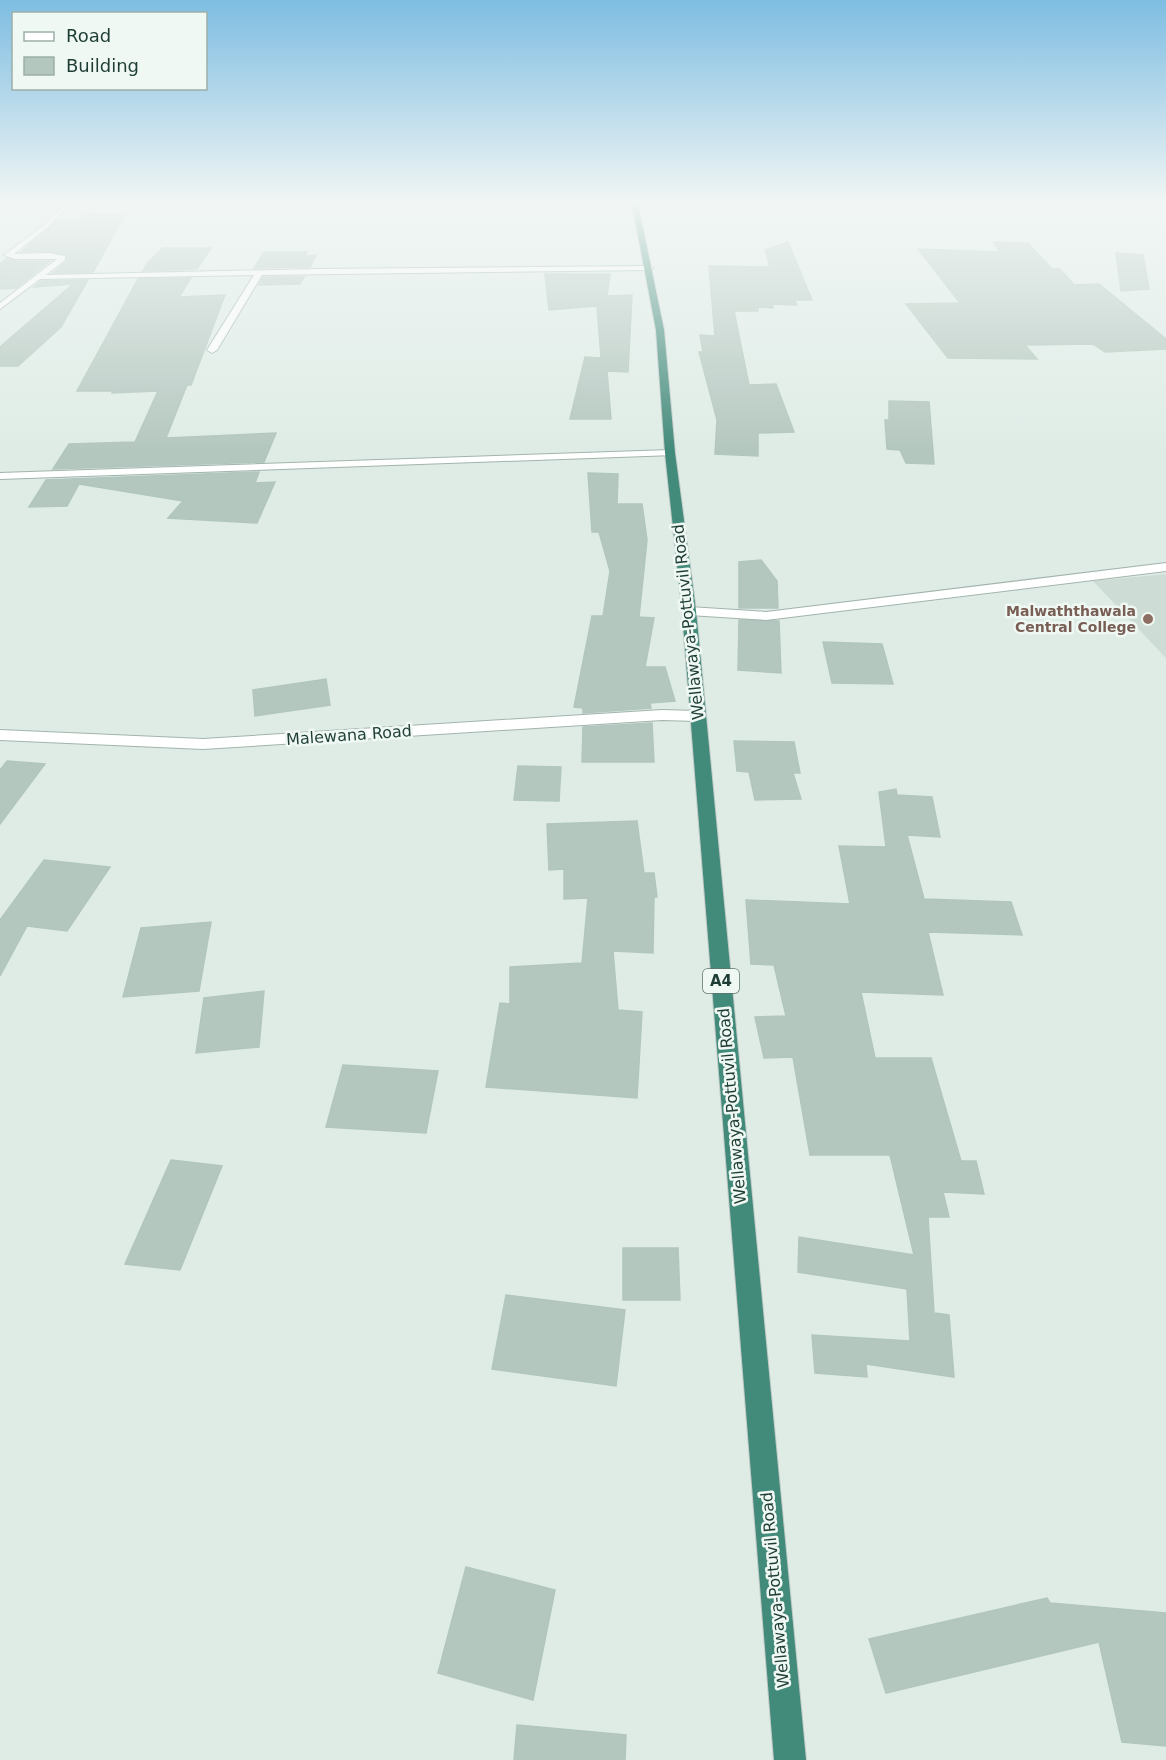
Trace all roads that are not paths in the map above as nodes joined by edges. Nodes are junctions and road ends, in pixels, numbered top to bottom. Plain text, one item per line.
1 (27, 286) edge
2 (251, 286) edge
3 (652, 286) edge
4 (0, 307) edge
5 (212, 350) dead end
6 (670, 453) junction
7 (0, 477) edge
8 (1166, 567) edge
9 (689, 611) junction
10 (697, 716) junction
11 (0, 735) edge
12 (790, 1760) edge

1 - 4 street
2 - 5 street
3 - 6 highway, Wellawaya-Pottuvil Road / A4
6 - 7 street
6 - 9 highway, Wellawaya-Pottuvil Road / A4
8 - 9 street
9 - 10 highway, Wellawaya-Pottuvil Road / A4
10 - 11 street, Malewana Road
10 - 12 highway, Wellawaya-Pottuvil Road / A4

